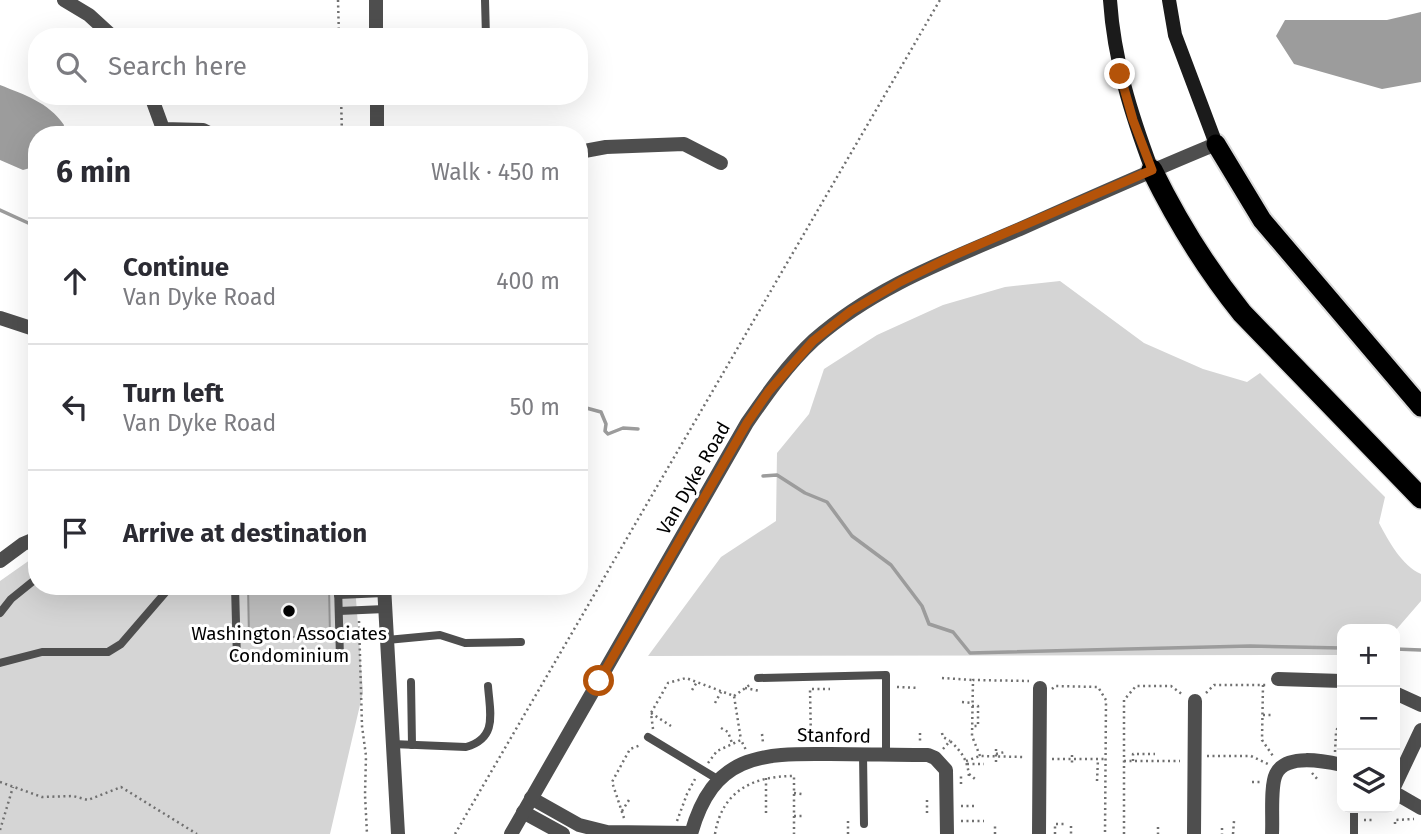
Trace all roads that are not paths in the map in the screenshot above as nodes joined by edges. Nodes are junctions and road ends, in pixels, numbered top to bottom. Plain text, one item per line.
1 (376, 0) edge
2 (485, 0) edge
3 (1110, 0) edge
4 (1169, 0) edge
5 (71, 1) edge
6 (103, 28) edge
7 (376, 28) edge
8 (486, 28) edge
9 (154, 105) edge
10 (377, 105) edge
11 (162, 126) edge
12 (377, 126) edge
13 (1216, 144) junction
14 (588, 150) edge
15 (721, 163) dead end
16 (1152, 170) junction
17 (0, 318) edge
18 (28, 327) edge
19 (1421, 407) edge
20 (1421, 498) edge
21 (28, 542) edge
22 (0, 561) edge
23 (28, 585) edge
24 (163, 595) edge
25 (235, 595) edge
26 (338, 595) edge
27 (384, 595) edge
28 (385, 609) junction
29 (339, 611) junction
30 (0, 613) edge
31 (387, 639) junction
32 (521, 642) dead end
33 (0, 663) edge
34 (759, 680) road end
35 (1337, 681) edge
36 (411, 682) dead end
37 (1275, 682) road end
38 (488, 687) dead end
39 (1040, 687) road end
40 (1400, 695) edge
41 (1194, 698) road end
42 (1421, 705) edge
43 (1421, 730) edge
44 (649, 737) road end
45 (392, 744) junction
46 (412, 745) junction
47 (863, 754) junction
48 (886, 755) junction
49 (1337, 759) edge
50 (1400, 774) edge
51 (719, 780) junction
52 (1400, 796) edge
53 (531, 798) junction
54 (1421, 808) edge
55 (523, 812) junction
56 (1354, 813) edge
57 (864, 824) dead end
58 (510, 832) edge
59 (691, 833) edge
60 (398, 834) edge
61 (563, 834) edge
62 (947, 834) edge
63 (1039, 834) edge
64 (1194, 834) edge
65 (1272, 834) edge
66 (1354, 834) edge

1 - 7 street
2 - 8 lane
3 - 16 main road
4 - 13 main road
5 - 6 street
9 - 11 street
10 - 12 street
13 - 16 street, Van Dyke Road
13 - 19 highway
14 - 15 street
16 - 20 highway
16 - 53 street, Van Dyke Road
17 - 18 street
21 - 22 street
23 - 30 lane
24 - 33 lane
25 - 29 lane
26 - 29 lane
27 - 28 street
28 - 29 lane
28 - 31 street
31 - 32 lane
31 - 45 street
34 - 48 lane
35 - 37 street
36 - 46 lane
38 - 46 lane
39 - 63 street
40 - 42 street
41 - 64 street
43 - 50 street
44 - 51 lane
45 - 46 lane
45 - 60 street
47 - 48 street, Stanford
47 - 51 street, Stanford
47 - 57 lane
48 - 62 street, Stanford
49 - 65 street
51 - 59 street, Stanford
52 - 54 street
53 - 55 street, Van Dyke Road
53 - 59 street
55 - 58 street, Van Dyke Road
55 - 61 street
56 - 66 lane

